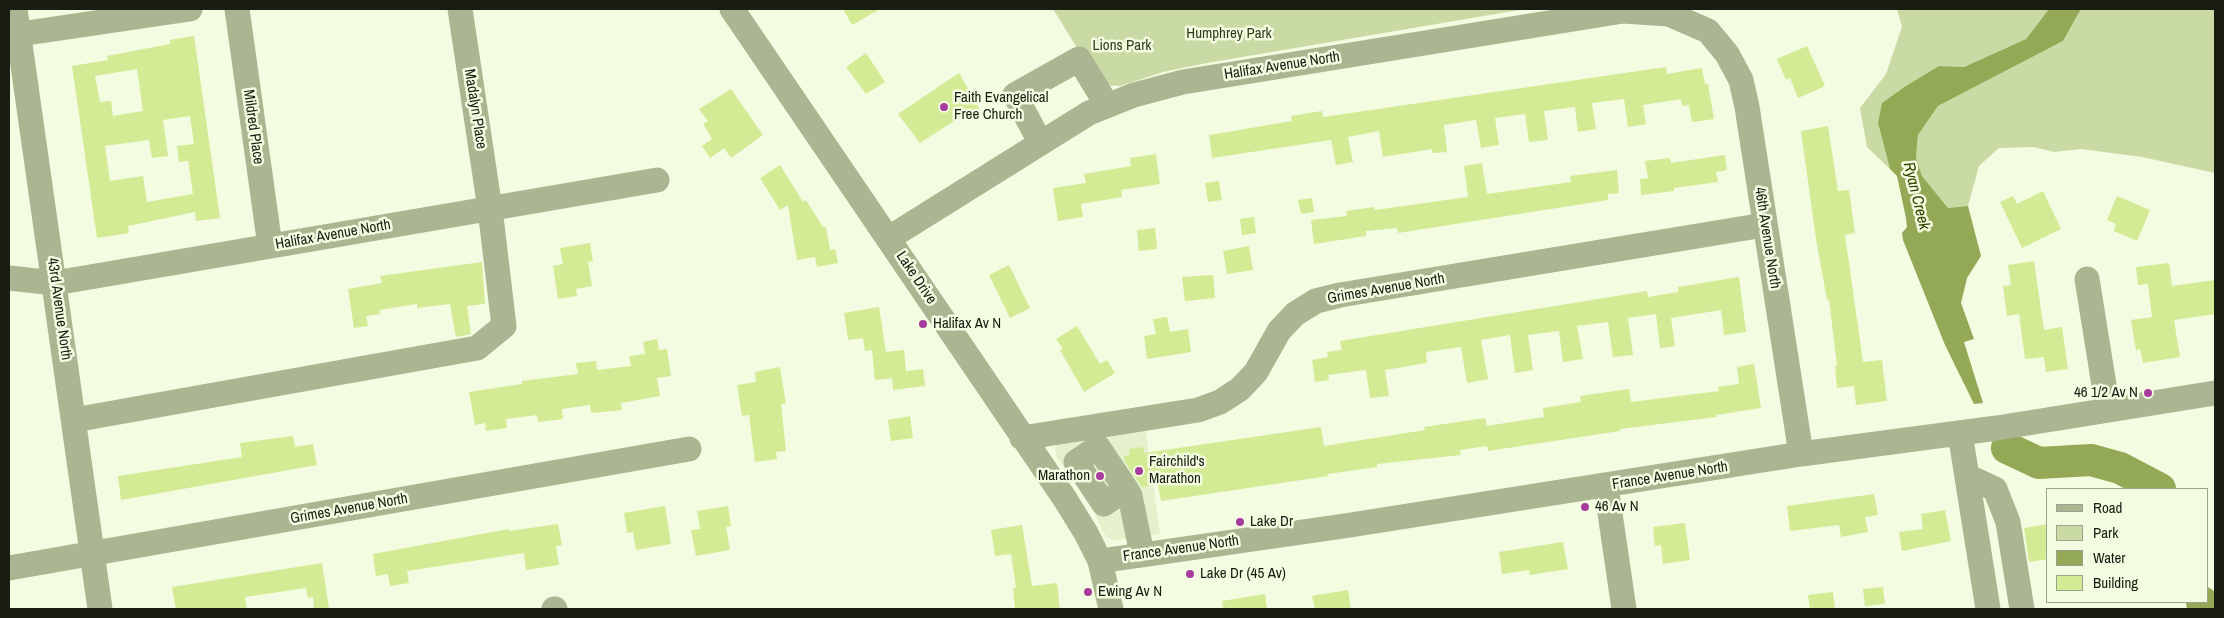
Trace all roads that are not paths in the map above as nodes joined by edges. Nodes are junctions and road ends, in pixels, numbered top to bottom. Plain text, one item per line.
1 (190, 9) edge
2 (237, 9) edge
3 (460, 9) edge
4 (732, 9) edge
5 (15, 19) edge
6 (1708, 31) joint
7 (1107, 105) junction
8 (1040, 142) junction
9 (657, 180) dead end
10 (490, 209) junction
11 (1764, 225) junction
12 (889, 238) junction
13 (270, 246) junction
14 (9, 278) edge
15 (2088, 279) dead end
16 (55, 283) junction
17 (9, 284) edge
18 (2214, 397) edge
19 (2108, 410) junction
20 (74, 420) junction
21 (1960, 433) junction
22 (1095, 436) junction
23 (1022, 438) junction
24 (689, 449) dead end
25 (1801, 454) junction
26 (1967, 476) junction
27 (1106, 479) junction
28 (1606, 486) junction
29 (1065, 499) junction
30 (92, 554) junction
31 (1142, 554) junction
32 (1100, 561) junction
33 (9, 568) edge
34 (100, 609) edge
35 (1111, 609) edge
36 (1624, 609) edge
37 (1988, 609) edge
38 (2022, 609) edge

1 - 5 street
2 - 13 street, Mildred Place
3 - 10 street, Madalyn Place
4 - 12 street, Lake Drive
5 - 16 street, 43rd Avenue North
6 - 7 street, Halifax Avenue North
6 - 11 street, 46th Avenue North
7 - 8 street, Halifax Avenue North
7 - 8 street
8 - 12 street, Halifax Avenue North
9 - 10 street, Halifax Avenue North
10 - 13 street, Halifax Avenue North
10 - 20 street, Madalyn Place
11 - 22 street, Grimes Avenue North
11 - 25 street, 46th Avenue North
12 - 23 street, Lake Drive
13 - 16 street, Halifax Avenue North
14 - 16 street, Halifax Avenue North
15 - 19 street
16 - 17 street
16 - 20 street, 43rd Avenue North
18 - 19 street, France Avenue North
19 - 21 street, France Avenue North
20 - 30 street, 43rd Avenue North
21 - 25 street, France Avenue North
21 - 26 street
22 - 23 street, Grimes Avenue North
22 - 27 street
23 - 29 street, Lake Drive
24 - 30 street, Grimes Avenue North
25 - 28 street, France Avenue North
26 - 37 street
26 - 38 street
27 - 29 street
27 - 31 street
28 - 31 street, France Avenue North
28 - 36 street
29 - 32 street, Lake Drive
30 - 33 street, Grimes Avenue North
30 - 34 street, 43rd Avenue North
31 - 32 street, France Avenue North
32 - 35 street, Lake Drive

